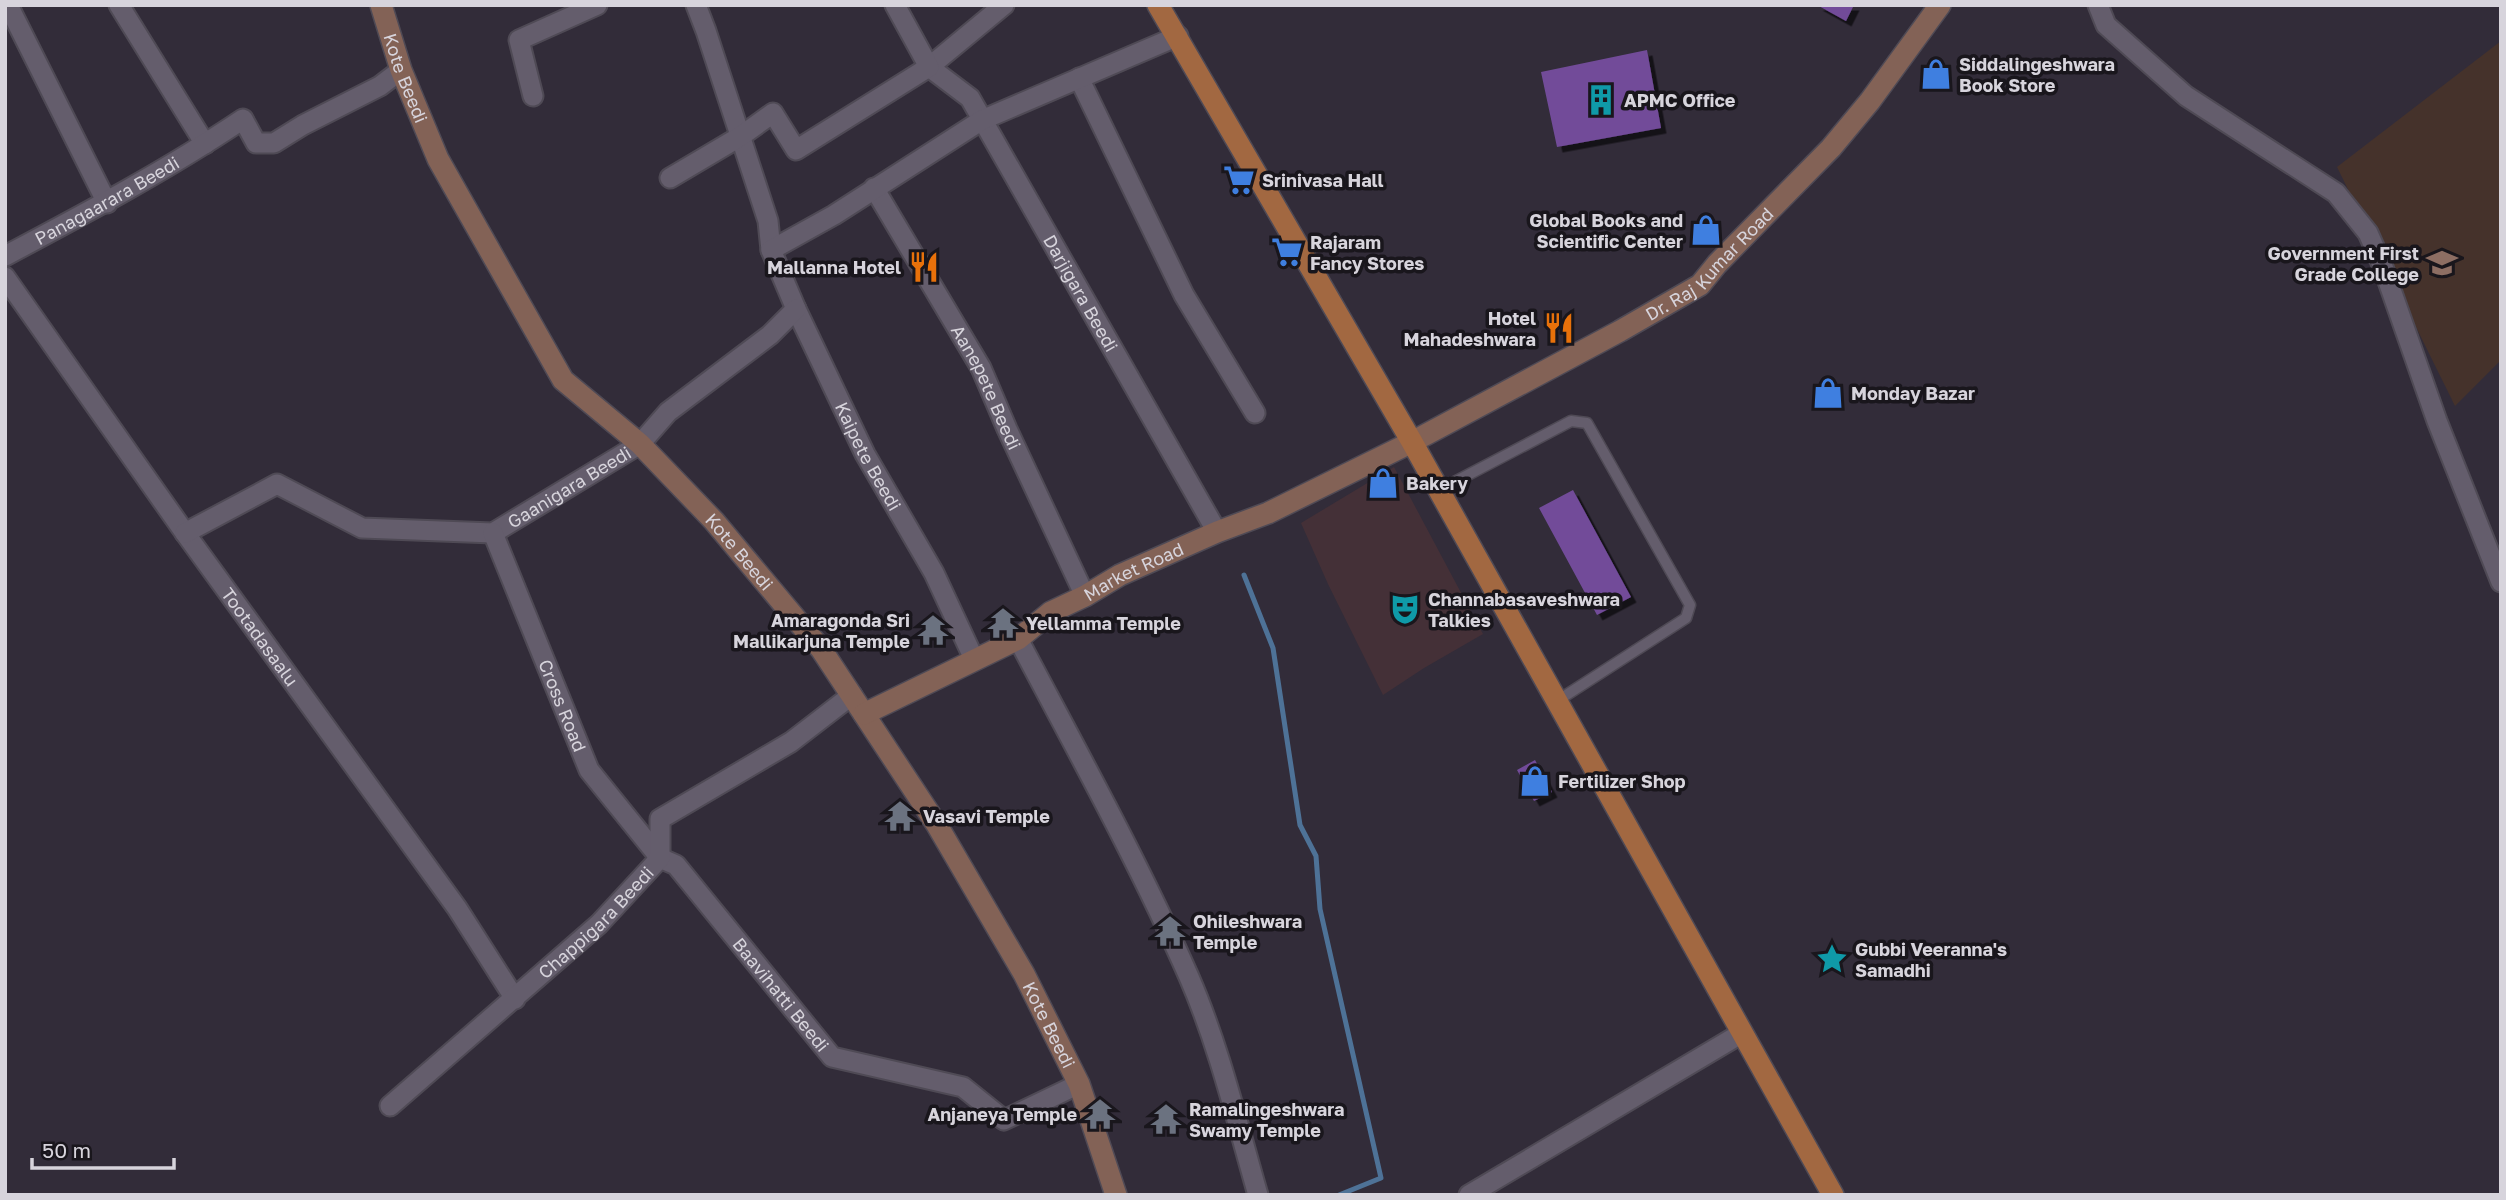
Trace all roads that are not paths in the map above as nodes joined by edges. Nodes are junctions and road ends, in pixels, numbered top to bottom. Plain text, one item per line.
1 (8, 5) edge
2 (119, 5) edge
3 (381, 5) edge
4 (696, 5) edge
5 (895, 5) edge
6 (1004, 5) edge
7 (1158, 5) edge
8 (1940, 5) edge
9 (2098, 5) edge
10 (590, 7) edge
11 (1178, 36) junction
12 (929, 67) junction
13 (401, 70) junction
14 (1079, 78) junction
15 (533, 96) dead end
16 (982, 120) junction
17 (741, 136) junction
18 (205, 144) junction
19 (670, 178) dead end
20 (874, 188) junction
21 (107, 203) junction
22 (771, 250) junction
23 (5, 256) edge
24 (5, 277) edge
25 (796, 309) junction
26 (1255, 413) dead end
27 (1412, 442) junction
28 (640, 444) junction
29 (1438, 490) junction
30 (1217, 532) junction
31 (185, 533) junction
32 (493, 533) junction
33 (2501, 582) edge
34 (1085, 596) junction
35 (1018, 639) junction
36 (974, 659) junction
37 (852, 695) junction
38 (1557, 701) junction
39 (864, 714) junction
40 (660, 858) junction
41 (515, 999) junction
42 (1742, 1033) junction
43 (1079, 1084) junction
44 (390, 1107) dead end
45 (1116, 1195) edge
46 (1258, 1195) edge
47 (1469, 1195) edge
48 (1833, 1195) edge

1 - 21 street
2 - 18 street
3 - 13 street, Kote Beedi
4 - 17 street, Kaipete Beedi
5 - 12 street
6 - 12 street
7 - 11 main road
8 - 27 street, Dr. Raj Kumar Road
9 - 33 street
10 - 15 street
11 - 14 street
11 - 27 main road
12 - 16 street, Darjigara Beedi
12 - 17 street
13 - 18 street, Panagaarara Beedi
13 - 28 street, Kote Beedi
14 - 16 street
14 - 26 street
16 - 20 street
16 - 30 street, Darjigara Beedi
17 - 19 street
17 - 22 street, Kaipete Beedi
18 - 21 street, Panagaarara Beedi
20 - 22 street
20 - 34 street, Aanepete Beedi
21 - 23 street, Panagaarara Beedi
22 - 25 street, Kaipete Beedi
24 - 31 street, Tootadasaalu
25 - 28 street, Gaanigara Beedi
25 - 36 street, Kaipete Beedi
27 - 29 main road
27 - 30 street, Market Road
28 - 32 street, Gaanigara Beedi
28 - 37 street, Kote Beedi
29 - 38 main road
29 - 38 lane
30 - 34 street, Market Road
31 - 32 street, Gaanigara Beedi
31 - 41 street, Tootadasaalu
32 - 40 street, Cross Road
34 - 35 street, Market Road
35 - 36 street, Market Road
35 - 46 street
36 - 39 street, Market Road
37 - 39 street, Kote Beedi
37 - 40 street, Chappigara Beedi
38 - 42 main road
39 - 43 street, Kote Beedi
40 - 41 street, Chappigara Beedi
40 - 43 street, Baavihatti Beedi
41 - 44 street, Chappigara Beedi
42 - 47 street
42 - 48 main road
43 - 45 street, Kote Beedi

